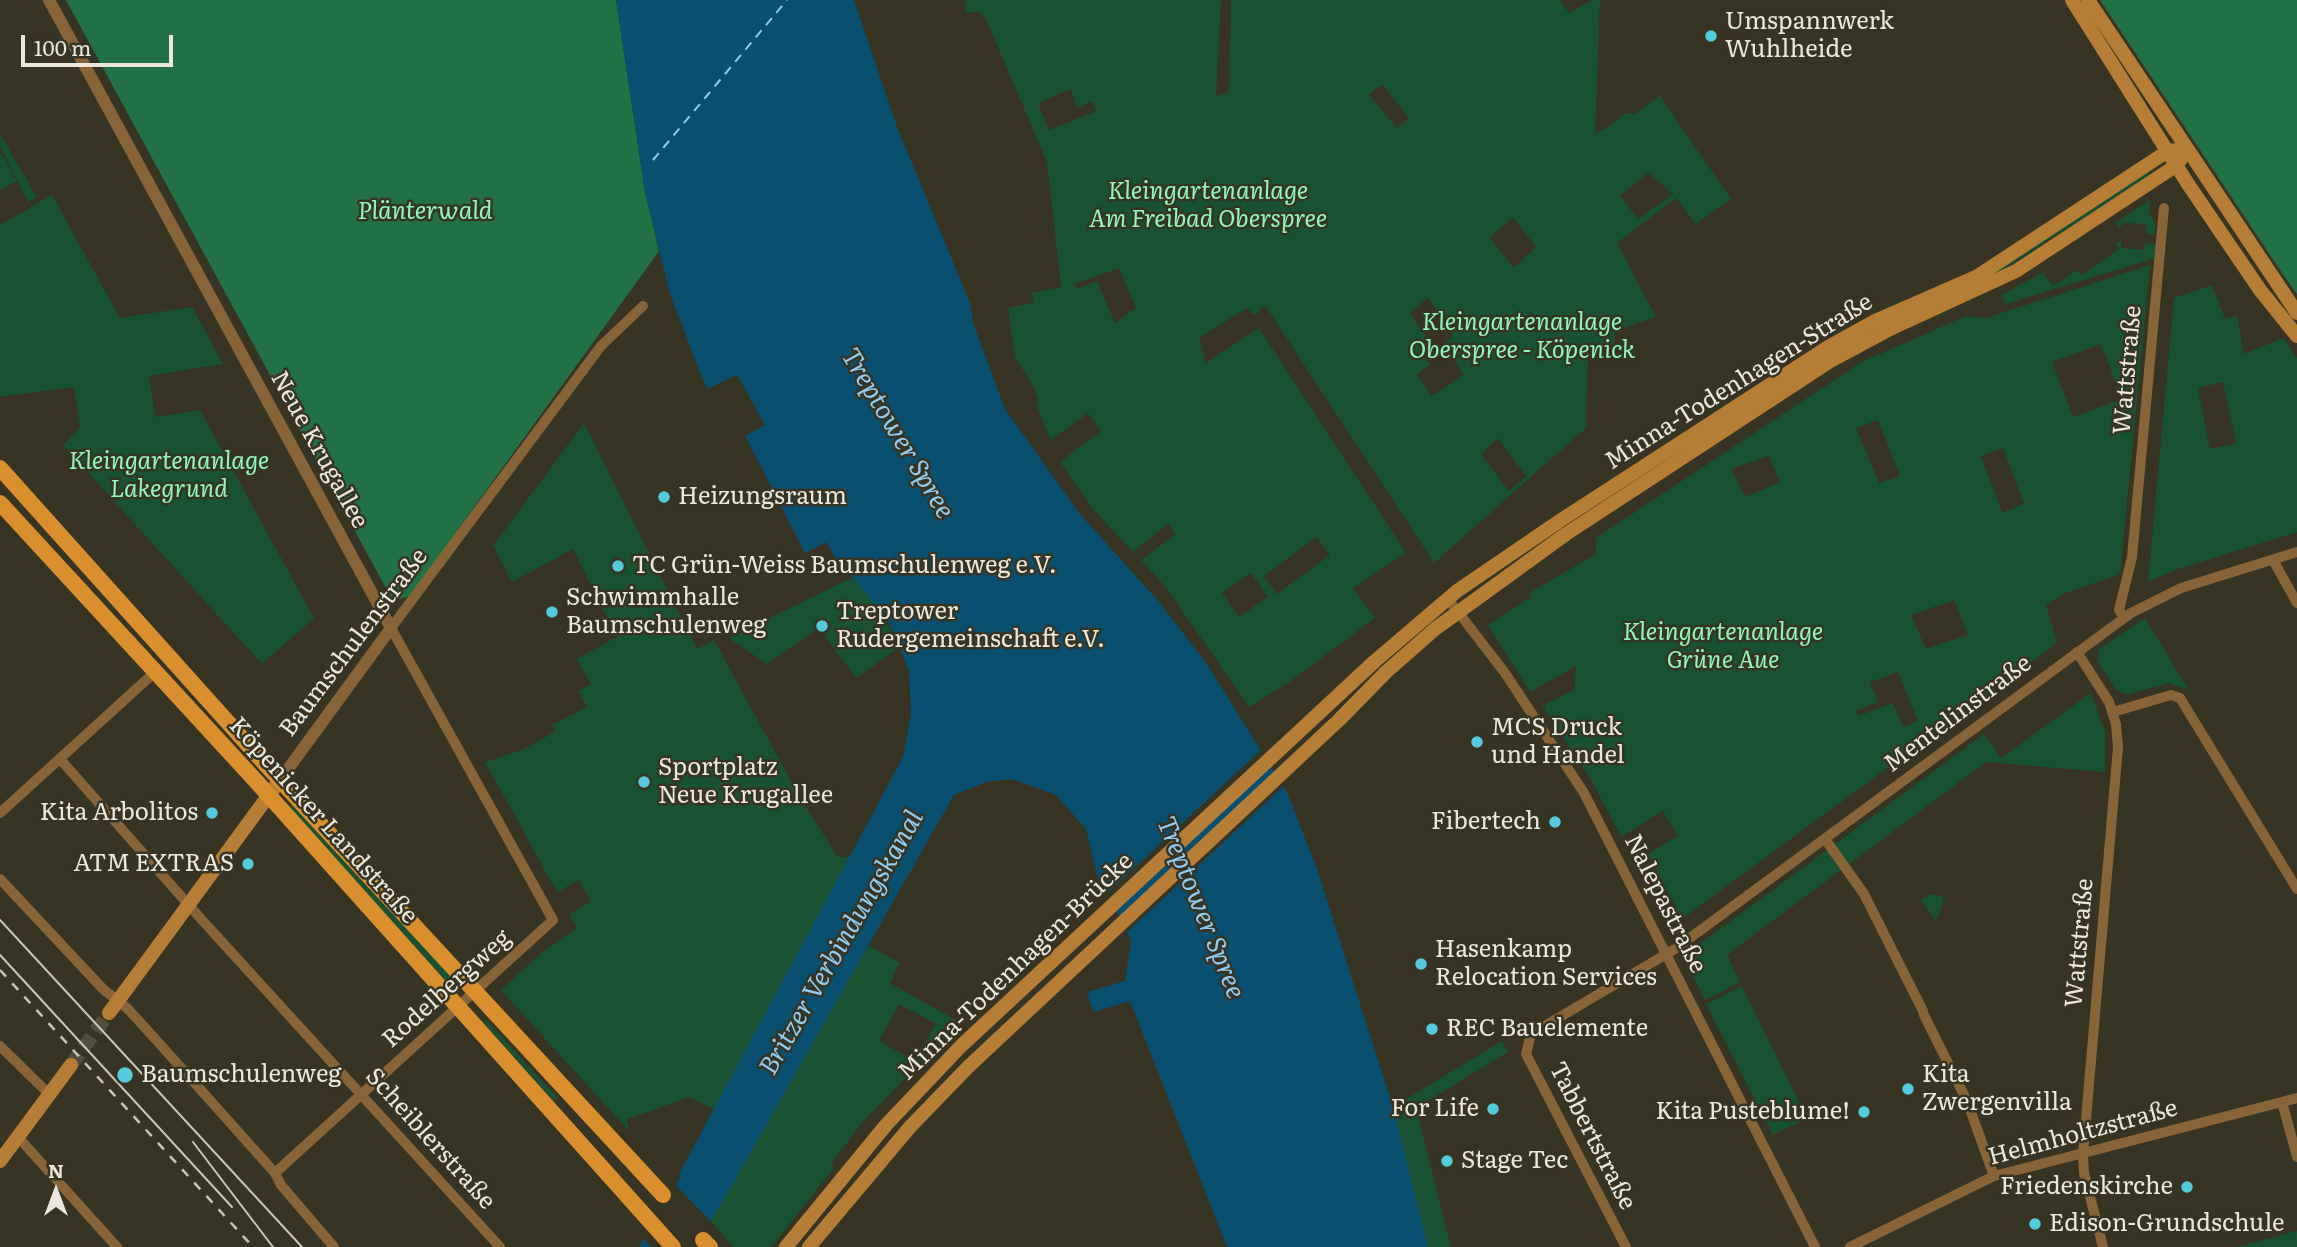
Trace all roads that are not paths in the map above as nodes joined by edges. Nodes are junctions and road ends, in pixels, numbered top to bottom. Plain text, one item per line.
1 (49, 0) edge
2 (2072, 0) edge
3 (2088, 0) edge
4 (2187, 149) junction
5 (2168, 151) junction
6 (2177, 165) junction
7 (2164, 208) dead end
8 (643, 306) dead end
9 (2297, 313) edge
10 (2297, 336) edge
11 (0, 468) edge
12 (0, 503) edge
13 (2297, 552) edge
14 (2273, 560) junction
15 (1448, 599) junction
16 (2297, 603) edge
17 (1458, 612) junction
18 (2124, 617) junction
19 (391, 628) junction
20 (2077, 652) junction
21 (155, 672) junction
22 (1326, 706) joint
23 (2113, 712) junction
24 (1339, 720) joint
25 (60, 759) junction
26 (280, 780) junction
27 (269, 795) junction
28 (0, 813) edge
29 (1825, 839) junction
30 (0, 879) edge
31 (2297, 889) edge
32 (189, 904) junction
33 (553, 920) joint
34 (1667, 954) junction
35 (475, 992) junction
36 (114, 1007) junction
37 (459, 1007) junction
38 (0, 1046) edge
39 (71, 1065) tunnel mouth
40 (49, 1094) junction
41 (362, 1096) junction
42 (2297, 1098) edge
43 (2282, 1102) junction
44 (18, 1136) junction
45 (609, 1136) junction
46 (2083, 1154) junction
47 (2297, 1157) edge
48 (0, 1161) edge
49 (275, 1173) junction
50 (608, 1173) junction
51 (1994, 1176) junction
52 (663, 1195) dead end
53 (117, 1247) edge
54 (334, 1247) edge
55 (500, 1247) edge
56 (673, 1247) edge
57 (786, 1247) edge
58 (809, 1247) edge
59 (1626, 1247) edge
60 (1815, 1247) edge
61 (1850, 1247) edge
62 (2103, 1247) edge

1 - 19 street, Neue Krugallee
2 - 5 main road
3 - 4 main road
4 - 5 main road, Minna-Todenhagen-Straße
4 - 6 main road, Minna-Todenhagen-Straße
4 - 9 main road
5 - 6 main road
5 - 15 main road, Minna-Todenhagen-Straße
6 - 10 main road
6 - 17 main road, Minna-Todenhagen-Straße
7 - 18 street, Wattstraße
8 - 19 street, Baumschulenstraße
11 - 26 main road, Köpenicker Landstraße
12 - 21 main road, Köpenicker Landstraße
13 - 14 street, Mentelinstraße
14 - 16 street
14 - 18 street, Mentelinstraße
15 - 17 street, Nalepastraße
15 - 22 main road, Minna-Todenhagen-Straße
17 - 24 main road, Minna-Todenhagen-Straße
17 - 34 street, Nalepastraße
18 - 20 street, Mentelinstraße
19 - 26 street, Baumschulenstraße
19 - 33 street, Neue Krugallee
20 - 23 street, Wattstraße
20 - 29 street, Mentelinstraße
21 - 25 street
21 - 27 main road, Köpenicker Landstraße
22 - 57 main road, Minna-Todenhagen-Brücke
23 - 31 street
23 - 46 street, Wattstraße
24 - 58 main road, Minna-Todenhagen-Brücke
25 - 28 street
25 - 32 street, Scheiblerstraße
26 - 27 main road, Baumschulenstraße
26 - 35 main road, Köpenicker Landstraße
27 - 32 main road, Baumschulenstraße
27 - 37 main road, Köpenicker Landstraße
29 - 34 street, Mentelinstraße
29 - 51 street
30 - 36 street
32 - 36 main road, Baumschulenstraße
32 - 41 street, Scheiblerstraße
33 - 35 street, Rodelbergweg
34 - 59 street, Tabbertstraße
34 - 60 street, Nalepastraße
35 - 37 street, Rodelbergweg
35 - 45 main road, Köpenicker Landstraße
36 - 49 street
37 - 41 street, Rodelbergweg
37 - 50 main road, Köpenicker Landstraße
38 - 40 street
39 - 40 main road
40 - 44 main road
41 - 49 street, Rodelbergweg
41 - 55 street, Scheiblerstraße
42 - 43 street, Helmholtzstraße
43 - 46 street, Helmholtzstraße
43 - 47 street
44 - 48 main road
44 - 53 street
45 - 50 main road
45 - 52 main road, Köpenicker Landstraße
46 - 51 street, Helmholtzstraße
46 - 62 street, Wattstraße
49 - 54 street
50 - 56 main road, Köpenicker Landstraße
51 - 61 street, Helmholtzstraße

